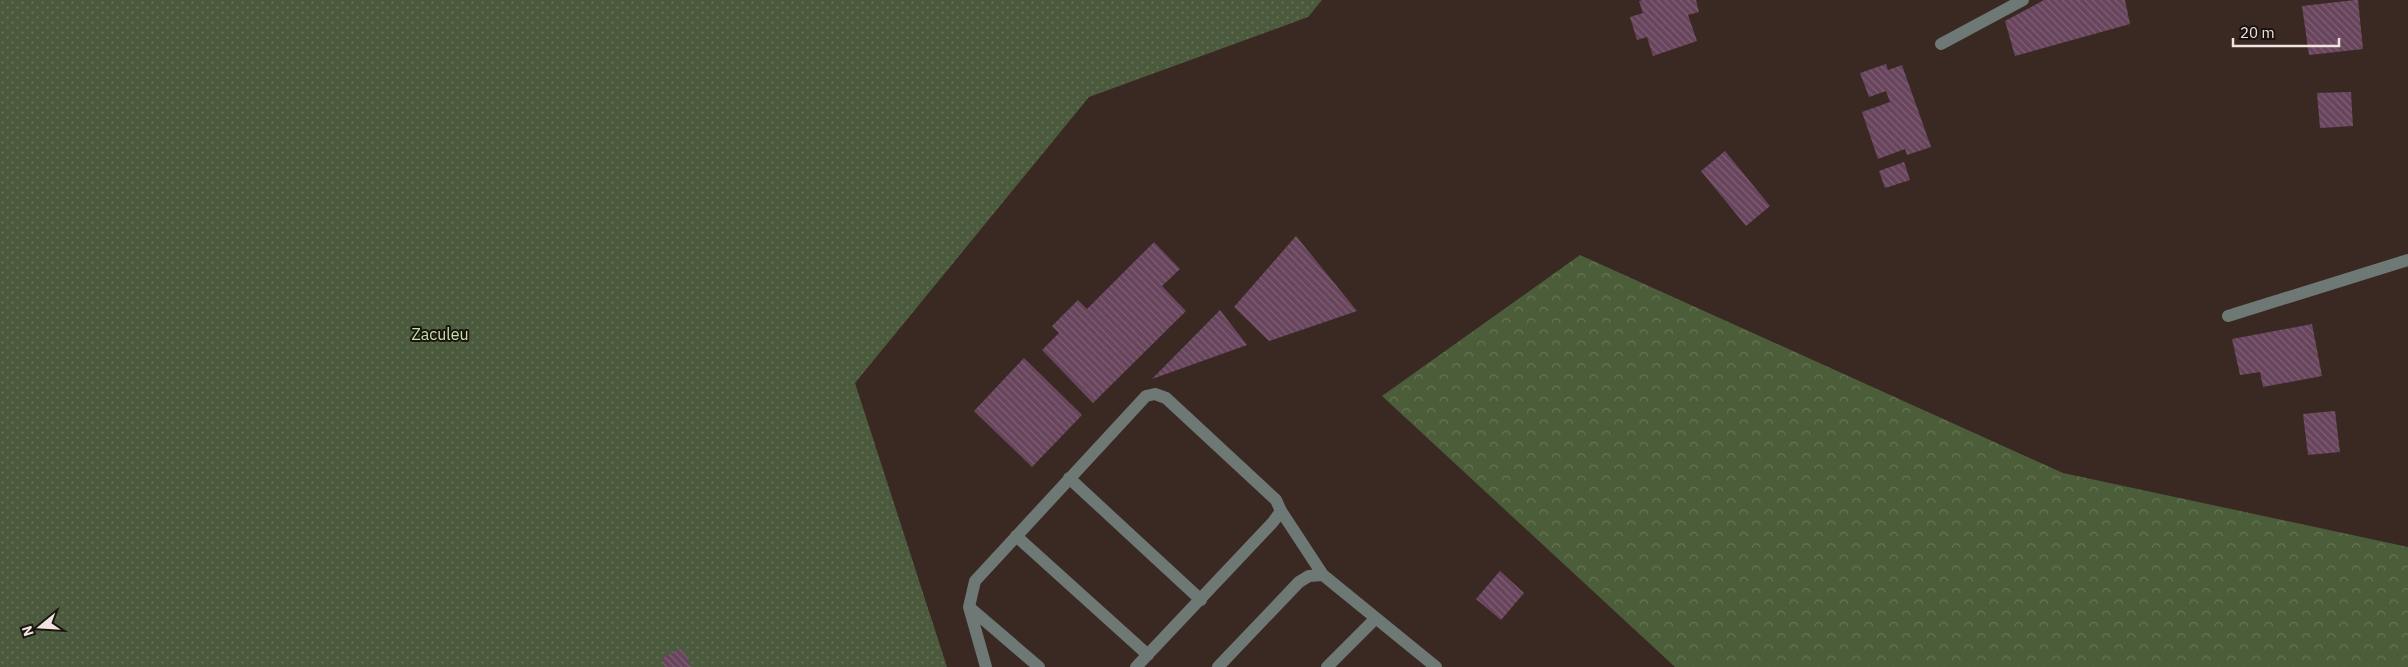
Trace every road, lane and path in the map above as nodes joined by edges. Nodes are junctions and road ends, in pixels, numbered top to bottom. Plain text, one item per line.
1 (2023, 0) edge
2 (1941, 44) dead end
3 (2408, 260) edge
4 (2228, 316) dead end
5 (1070, 478) junction
6 (1281, 511) junction
7 (1016, 536) junction
8 (1323, 575) junction
9 (1201, 600) junction
10 (969, 607) junction
11 (1376, 618) junction
12 (1148, 655) junction
13 (986, 667) edge
14 (1039, 667) edge
15 (1136, 667) edge
16 (1218, 667) edge
17 (1327, 667) edge
18 (1436, 667) edge

1 - 2 street
3 - 4 street
5 - 6 street
5 - 7 street
5 - 9 street
6 - 8 street
6 - 9 street
7 - 10 street
7 - 12 street
8 - 11 street
8 - 16 street
9 - 12 street
10 - 13 street
10 - 14 street
11 - 17 street
11 - 18 street
12 - 15 street

